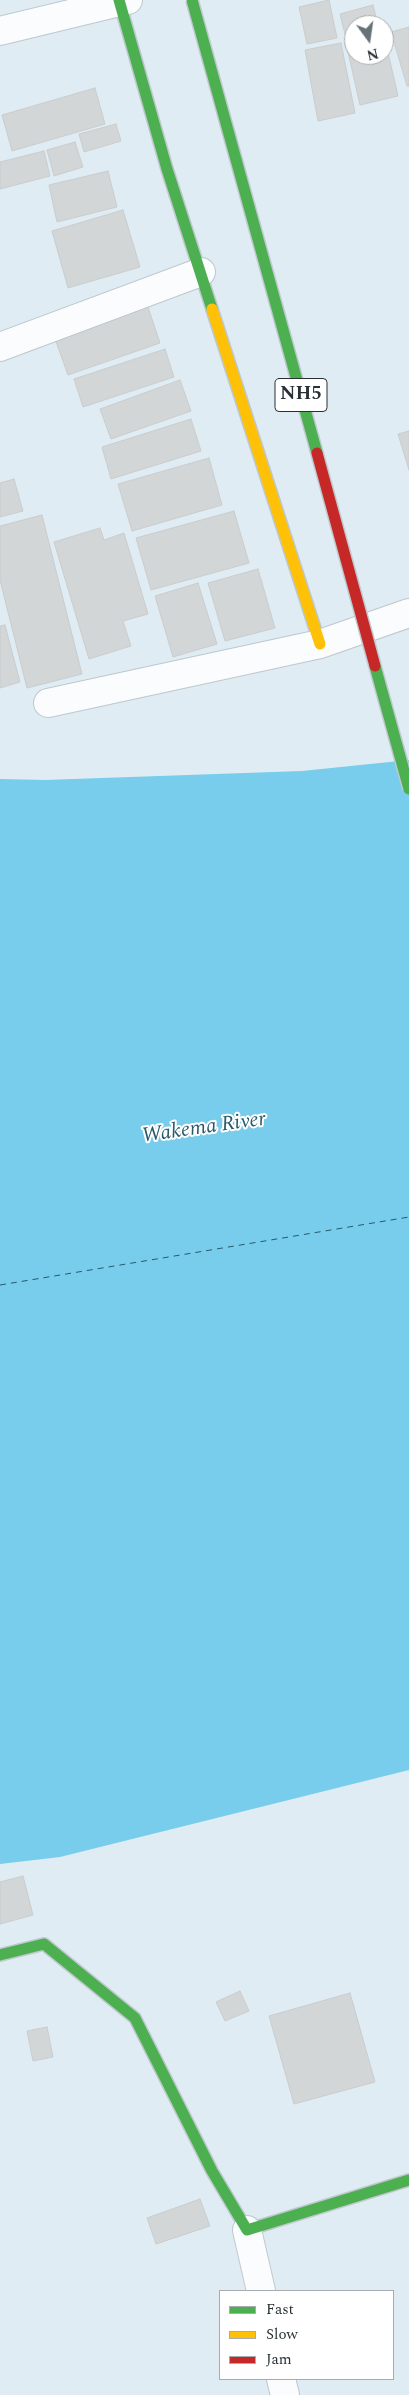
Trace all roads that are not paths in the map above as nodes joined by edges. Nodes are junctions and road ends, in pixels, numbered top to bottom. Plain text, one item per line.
1 (192, 0) edge
2 (123, 1) edge
3 (0, 31) edge
4 (201, 272) junction
5 (0, 347) edge
6 (409, 613) edge
7 (320, 644) junction
8 (48, 702) dead end
9 (409, 789) edge
10 (0, 1955) edge
11 (409, 2180) edge
12 (247, 2230) junction
13 (261, 2290) edge
14 (281, 2380) edge
15 (285, 2395) edge

1 - 9 main road, NH5, bridge
2 - 3 street
2 - 4 main road
4 - 5 street
4 - 7 main road
6 - 7 street
7 - 8 street
10 - 12 main road
11 - 12 main road
12 - 13 street
14 - 15 street

